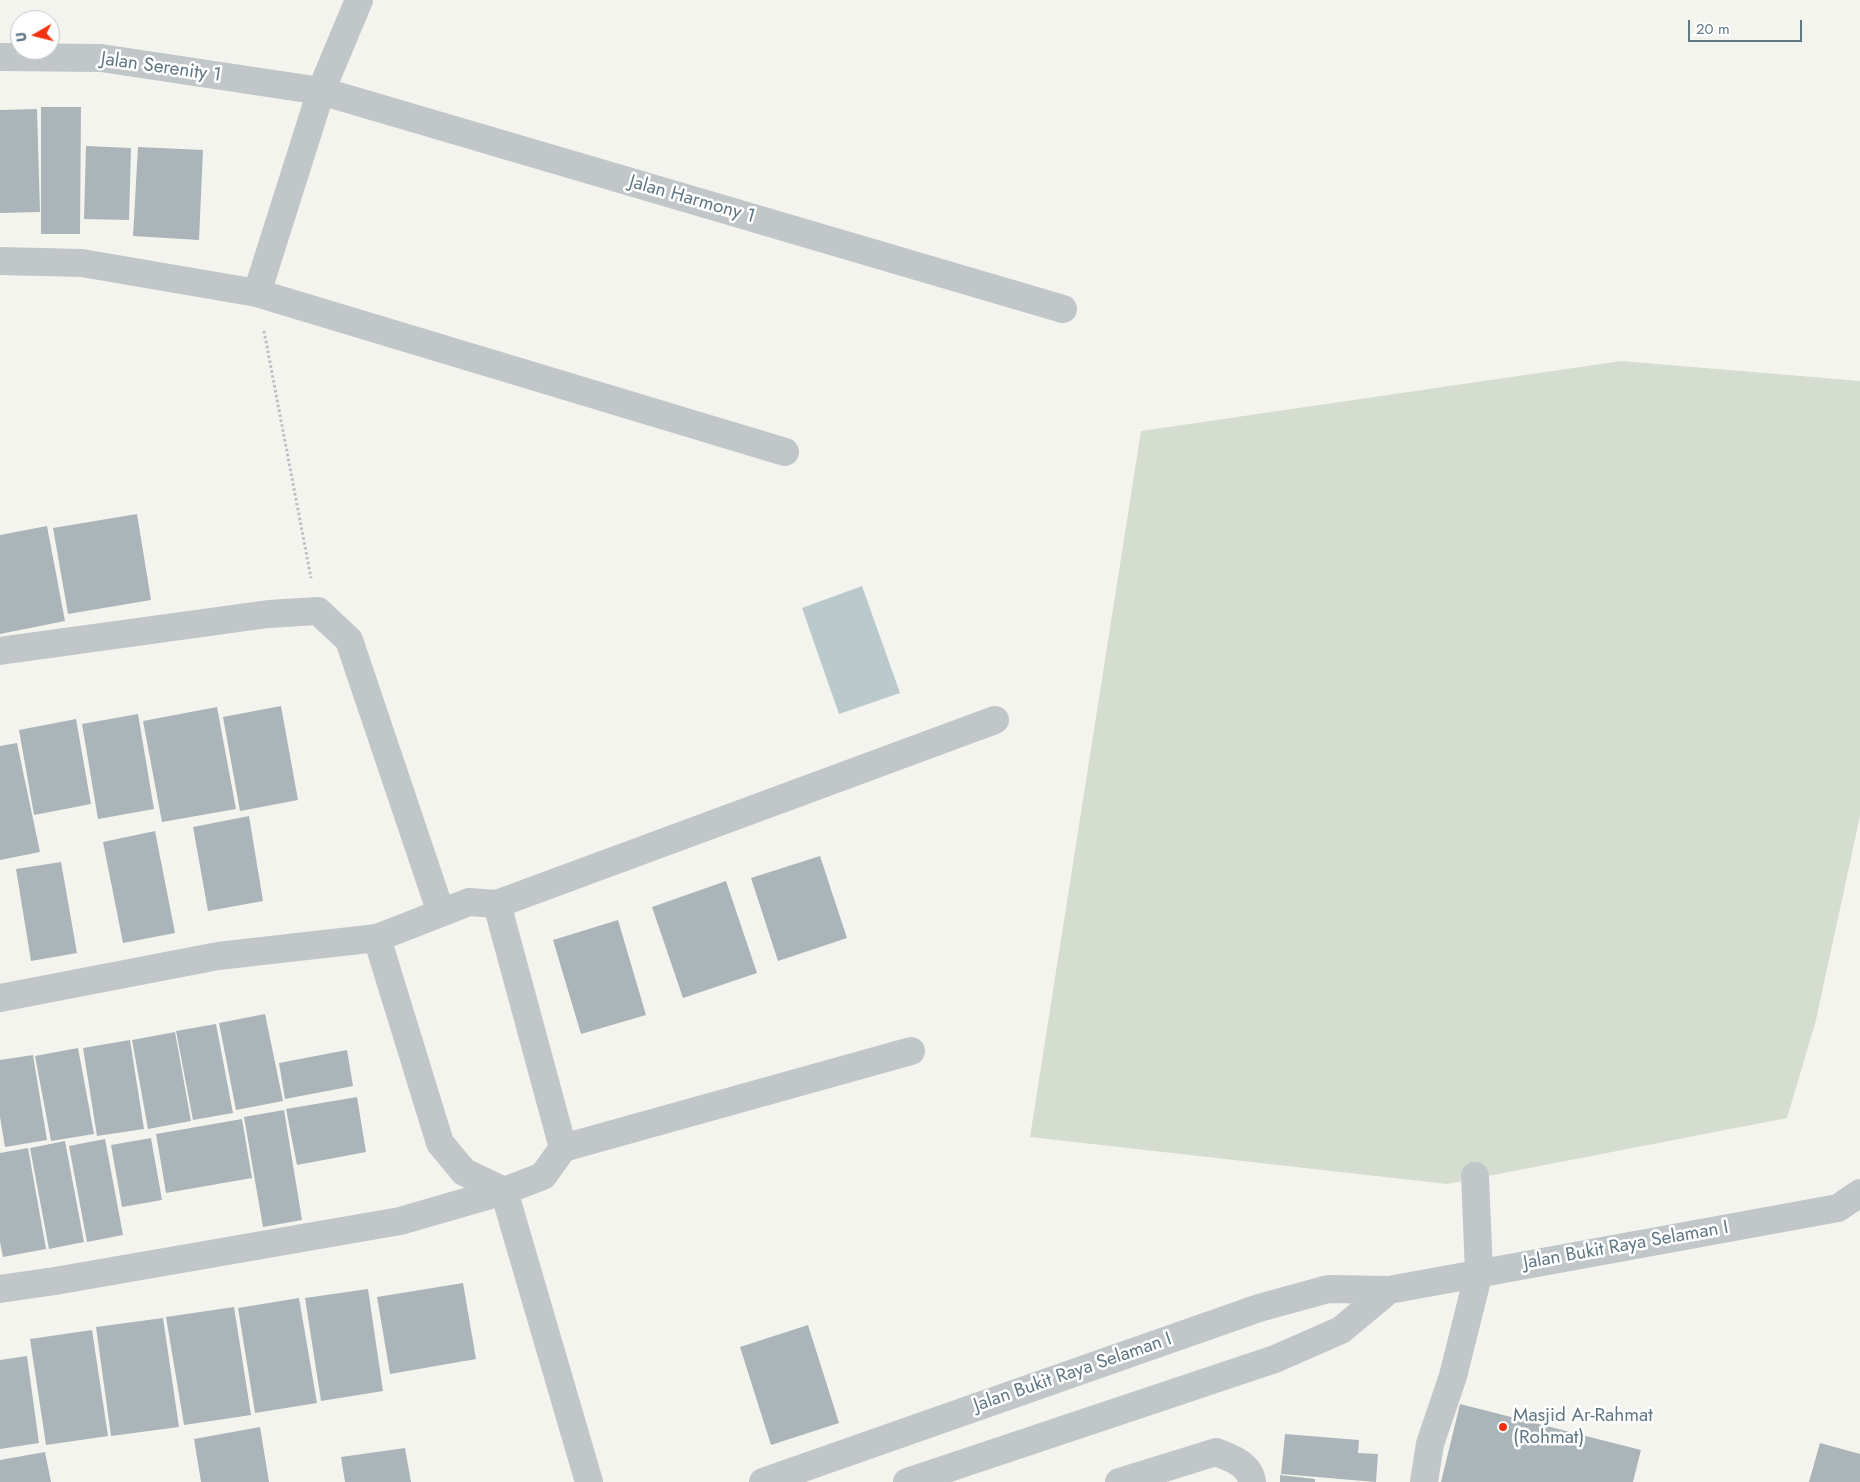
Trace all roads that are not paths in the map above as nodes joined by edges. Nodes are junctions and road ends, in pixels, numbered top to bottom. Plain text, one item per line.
1 (359, 0) edge
2 (0, 57) edge
3 (321, 91) junction
4 (0, 261) edge
5 (257, 293) junction
6 (1063, 309) dead end
7 (785, 452) dead end
8 (0, 651) edge
9 (995, 720) dead end
10 (497, 904) junction
11 (440, 913) junction
12 (378, 938) junction
13 (0, 998) edge
14 (911, 1050) dead end
15 (563, 1148) junction
16 (1475, 1176) dead end
17 (504, 1191) junction
18 (1860, 1193) edge
19 (1479, 1272) junction
20 (0, 1288) edge
21 (1389, 1290) junction
22 (589, 1482) edge
23 (763, 1482) edge
24 (907, 1482) edge
25 (1119, 1482) edge
26 (1252, 1482) edge
27 (1424, 1482) edge

1 - 3 street
2 - 3 street, Jalan Serenity 1
3 - 5 street
3 - 6 street, Jalan Harmony 1
4 - 5 street
5 - 7 street
8 - 11 street
9 - 10 street
10 - 11 street
10 - 15 street
11 - 12 street
12 - 13 street
12 - 17 street
14 - 15 street
15 - 17 street
16 - 19 street
17 - 20 street
17 - 22 street
18 - 19 street, Jalan Bukit Raya Selaman I
19 - 21 street, Jalan Bukit Raya Selaman I
19 - 27 street
21 - 23 street, Jalan Bukit Raya Selaman I
21 - 24 street, Jalan Bukit Raya Selaman I
25 - 26 street

